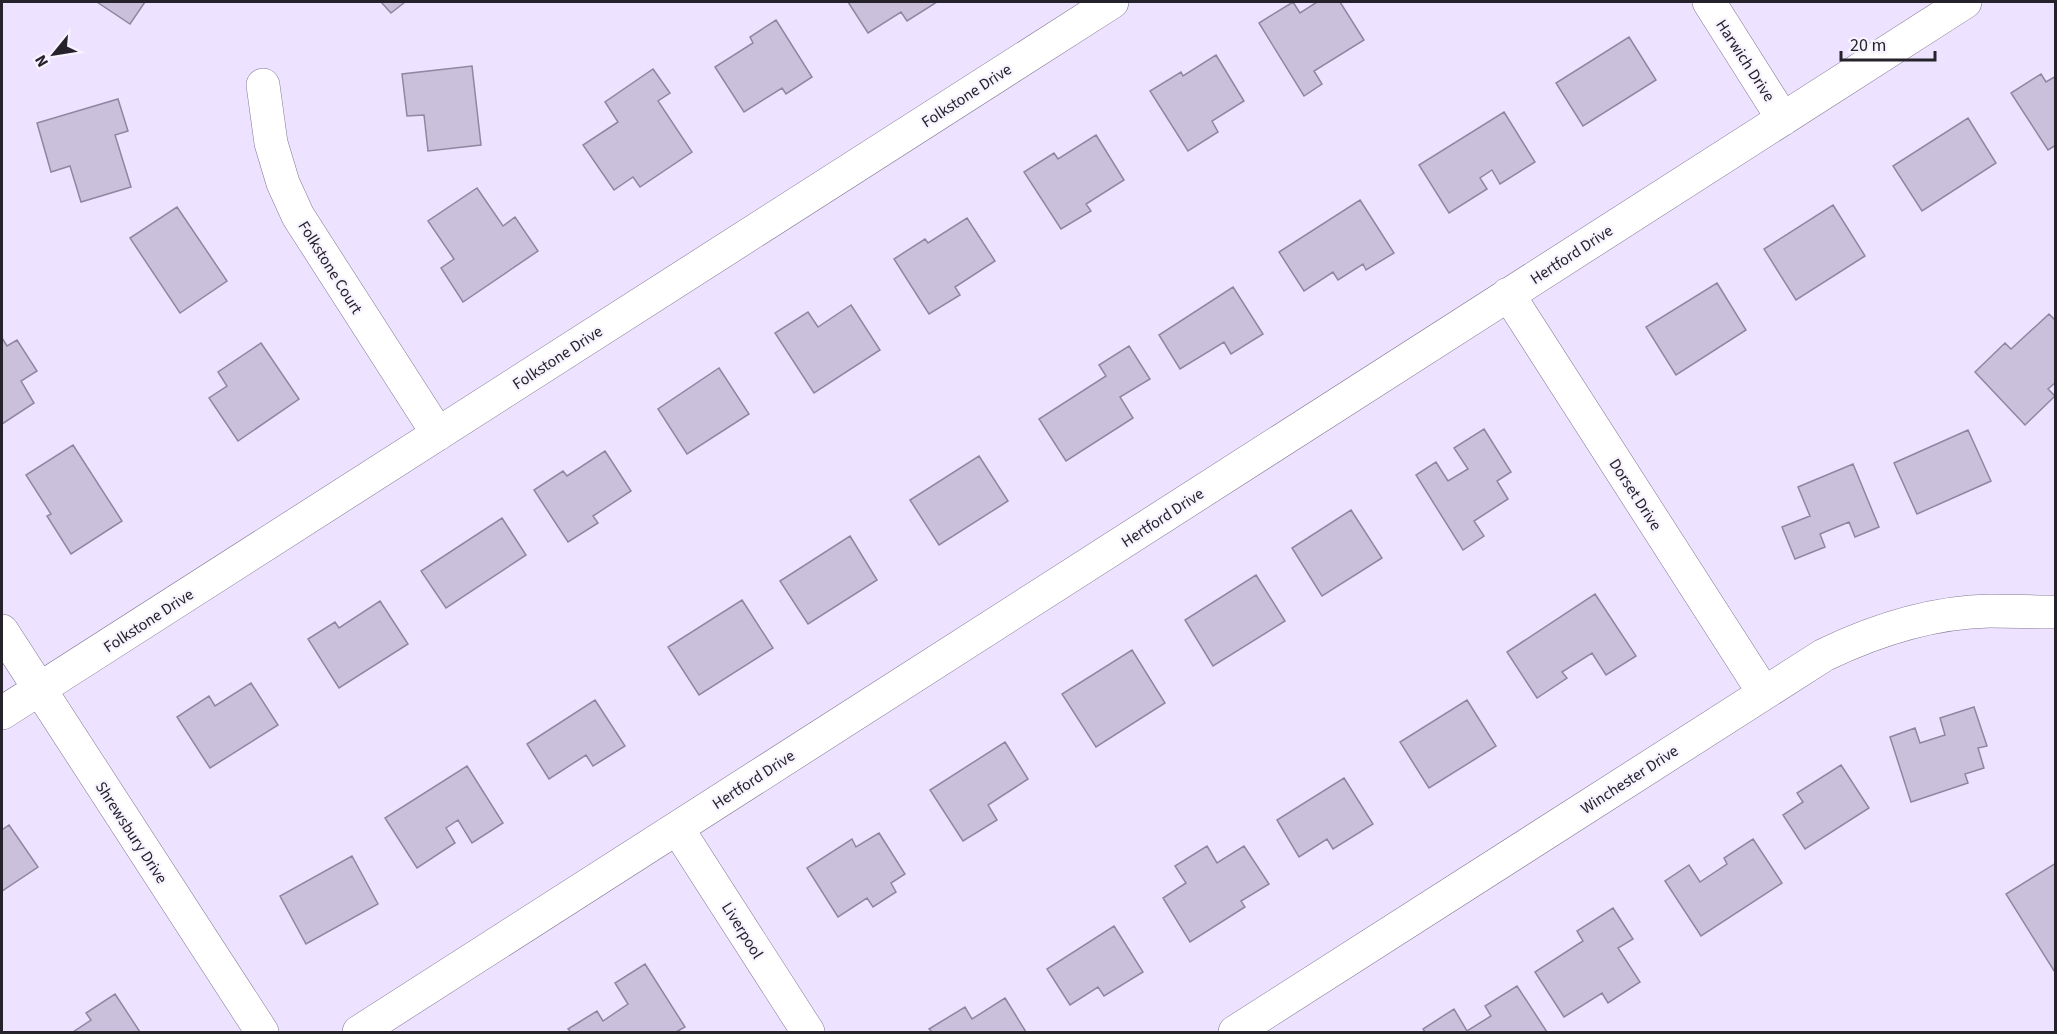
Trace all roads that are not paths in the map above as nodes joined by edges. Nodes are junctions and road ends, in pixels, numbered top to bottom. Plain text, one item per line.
1 (1112, 2) edge
2 (1708, 2) edge
3 (1965, 2) edge
4 (262, 85) dead end
5 (1783, 119) junction
6 (1508, 294) junction
7 (438, 434) junction
8 (2055, 612) edge
9 (2, 631) edge
10 (39, 689) junction
11 (1764, 693) junction
12 (2, 713) edge
13 (677, 828) junction
14 (262, 1032) edge
15 (359, 1032) edge
16 (808, 1032) edge
17 (1234, 1032) edge

1 - 7 street, Folkstone Drive
2 - 5 street, Harwich Drive
3 - 5 street, Hertford Drive
4 - 7 street, Folkstone Court
5 - 6 street, Hertford Drive
6 - 11 street, Dorset Drive
6 - 13 street, Hertford Drive
7 - 10 street, Folkstone Drive
8 - 11 street, Winchester Drive
9 - 10 street, Shrewsbury Drive
10 - 12 street, Folkstone Drive
10 - 14 street, Shrewsbury Drive
11 - 17 street, Winchester Drive
13 - 15 street, Hertford Drive
13 - 16 street, Liverpool

